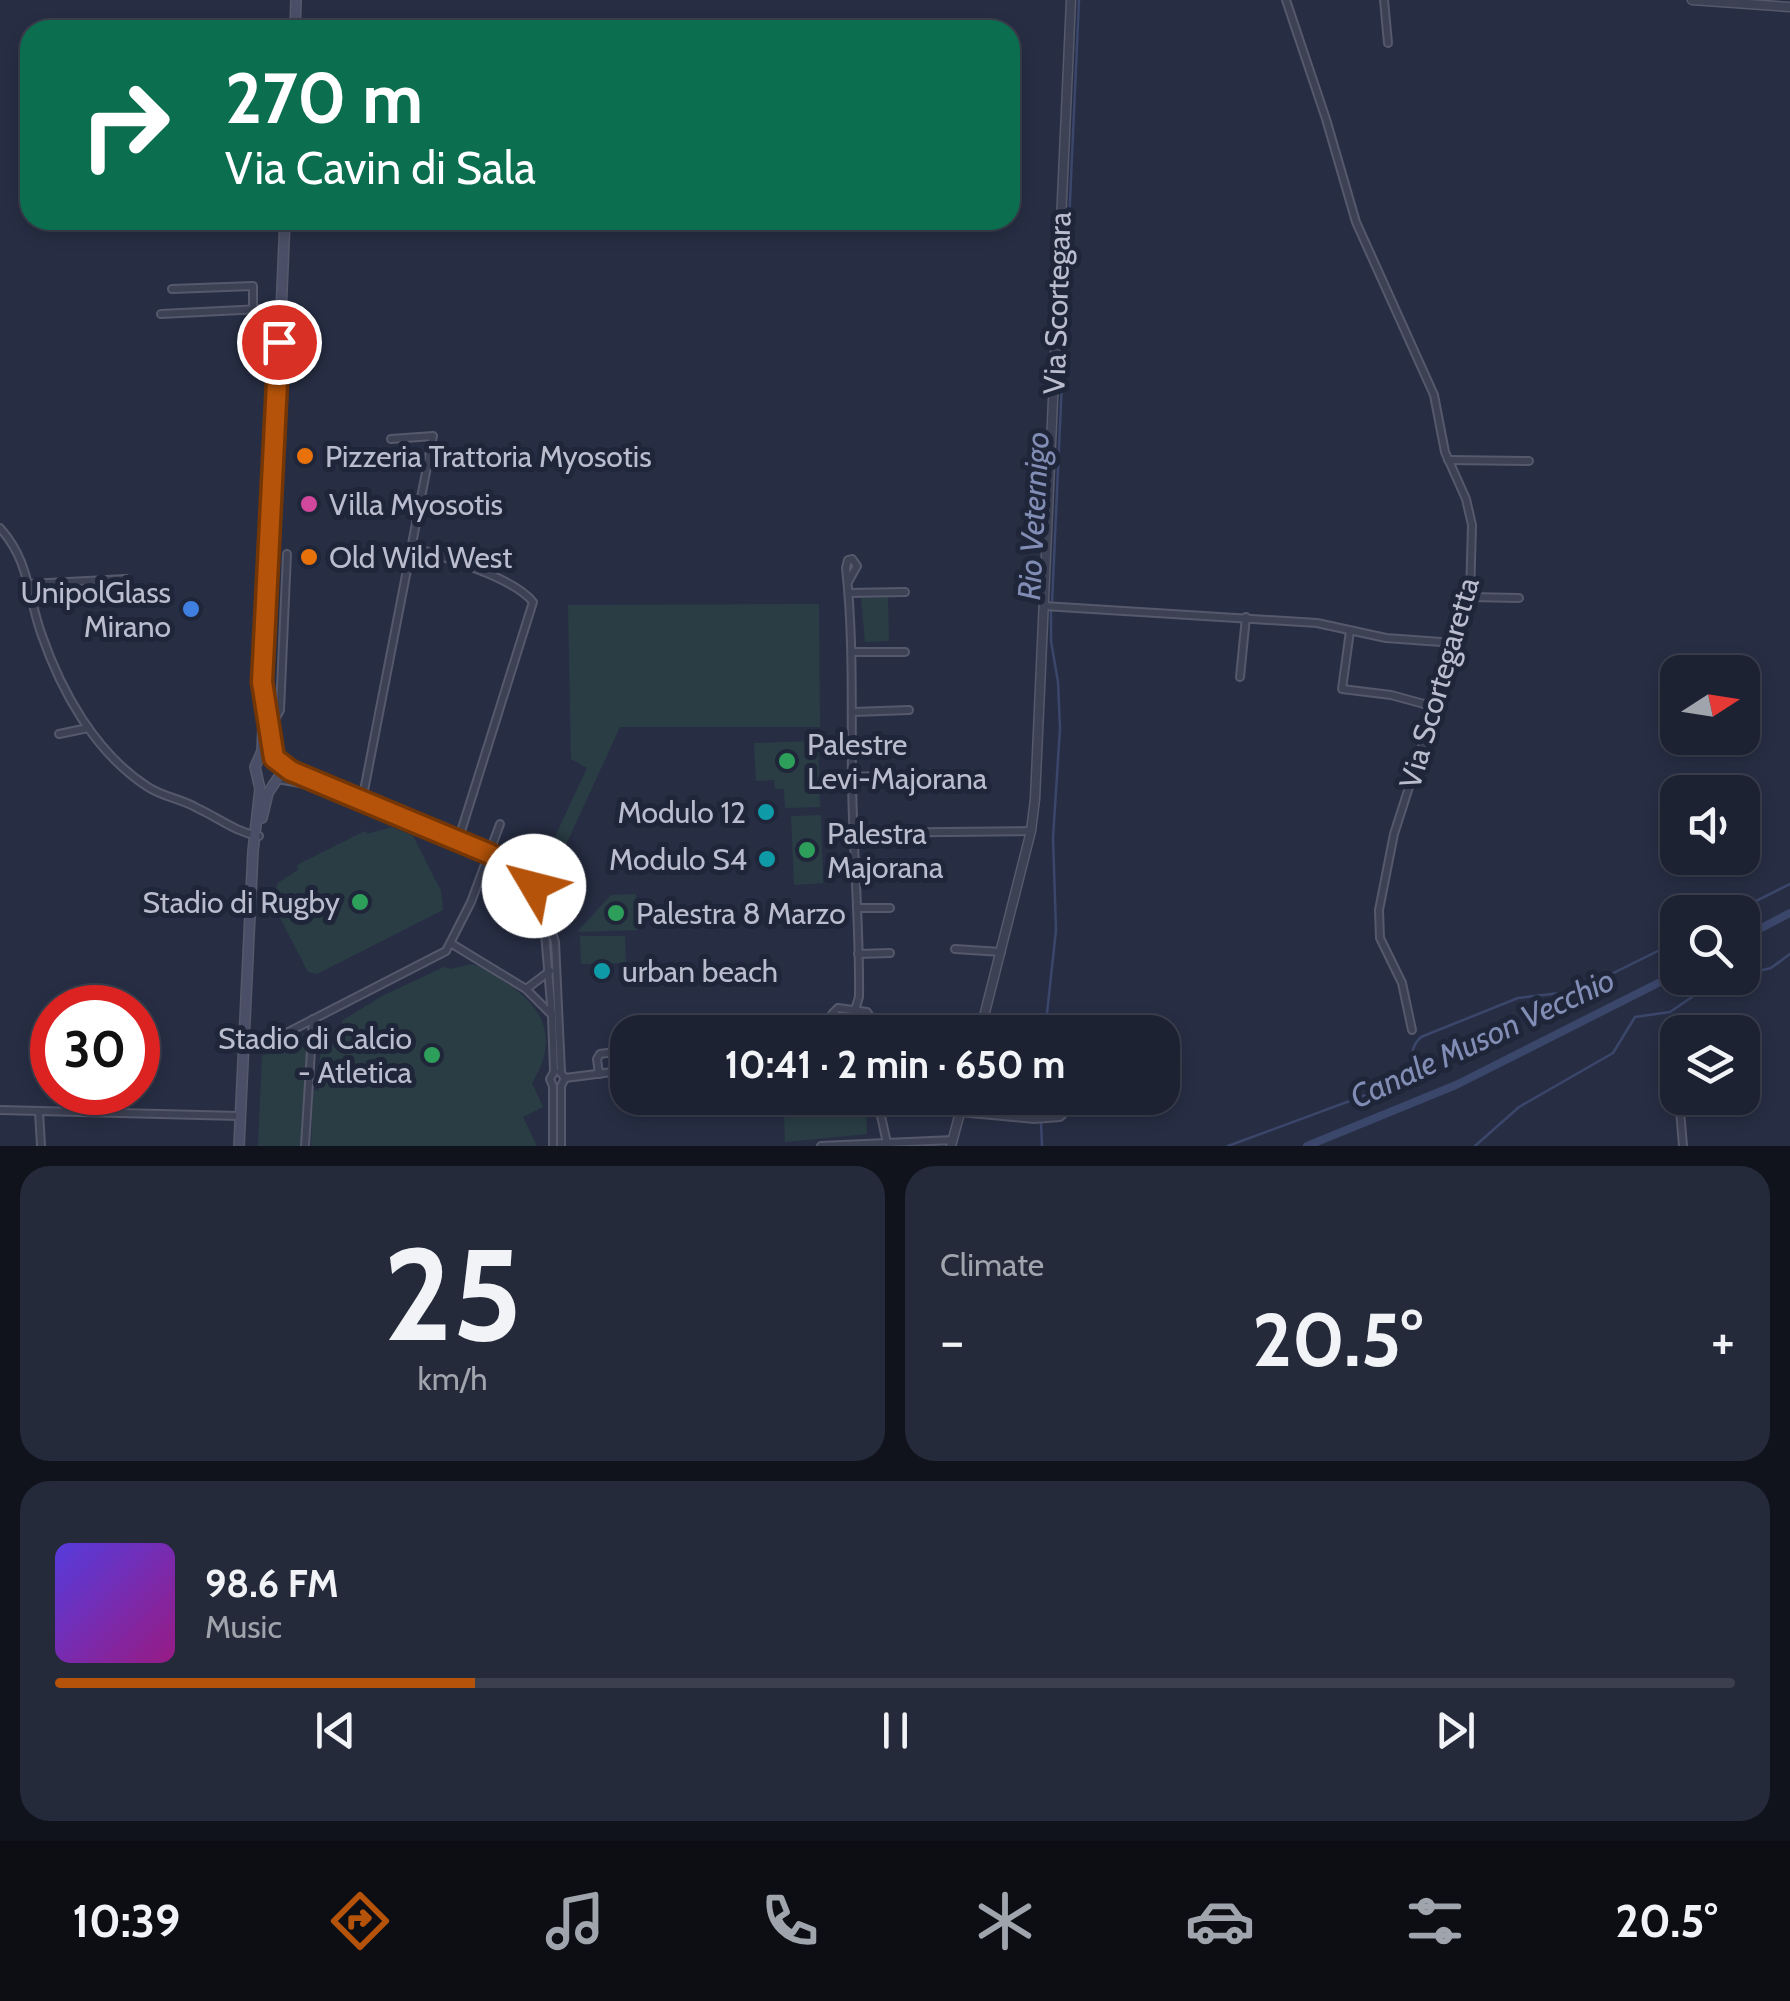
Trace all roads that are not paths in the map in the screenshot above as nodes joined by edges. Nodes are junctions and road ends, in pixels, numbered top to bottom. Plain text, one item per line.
1 (1071, 0) edge
2 (1286, 0) edge
3 (1384, 0) edge
4 (1692, 0) edge
5 (1790, 7) edge
6 (1388, 43) dead end
7 (284, 230) edge
8 (172, 289) dead end
9 (280, 308) junction
10 (254, 310) junction
11 (161, 314) dead end
12 (391, 439) dead end
13 (1448, 460) junction
14 (1529, 460) dead end
15 (0, 528) edge
16 (414, 548) junction
17 (287, 554) dead end
18 (126, 579) dead end
19 (848, 582) dead end
20 (29, 584) junction
21 (905, 592) dead end
22 (849, 593) junction
23 (1470, 597) junction
24 (1519, 598) dead end
25 (1044, 606) junction
26 (1246, 617) junction
27 (1350, 630) junction
28 (1456, 643) junction
29 (852, 652) junction
30 (905, 652) dead end
31 (1240, 677) dead end
32 (262, 682) junction
33 (1436, 702) junction
34 (909, 710) dead end
35 (853, 712) junction
36 (88, 728) junction
37 (268, 730) junction
38 (59, 734) dead end
39 (259, 760) junction
40 (278, 761) junction
41 (908, 775) dead end
42 (852, 776) junction
43 (259, 780) junction
44 (276, 781) junction
45 (361, 804) junction
46 (500, 824) dead end
47 (1031, 831) junction
48 (854, 833) junction
49 (257, 836) junction
50 (458, 844) junction
51 (488, 857) junction
52 (858, 908) junction
53 (890, 908) dead end
54 (452, 944) junction
55 (955, 949) dead end
56 (1001, 952) junction
57 (890, 953) dead end
58 (858, 954) junction
59 (550, 970) junction
60 (526, 989) junction
61 (860, 1010) junction
62 (832, 1014) edge
63 (866, 1015) edge
64 (984, 1015) edge
65 (552, 1016) junction
66 (313, 1020) junction
67 (1412, 1030) dead end
68 (243, 1051) junction
69 (610, 1053) edge
70 (610, 1072) edge
71 (599, 1074) junction
72 (559, 1079) junction
73 (0, 1110) edge
74 (30, 1112) edge
75 (160, 1114) edge
76 (39, 1115) edge
77 (881, 1115) edge
78 (959, 1115) edge
79 (993, 1115) edge
80 (1062, 1115) edge
81 (1680, 1115) edge
82 (240, 1116) junction
83 (887, 1143) junction
84 (952, 1143) edge
85 (42, 1146) edge
86 (239, 1146) edge
87 (306, 1146) edge
88 (553, 1146) edge
89 (561, 1146) edge
90 (821, 1146) edge
91 (1683, 1146) edge

1 - 25 street, Via Scortegara
2 - 13 street, Via Scortegaretta
3 - 6 street
4 - 5 street
7 - 9 main road
8 - 10 street
9 - 10 street
9 - 32 main road
10 - 11 street
12 - 16 street
13 - 14 street
13 - 23 street, Via Scortegaretta
15 - 20 street
16 - 45 street
16 - 50 street
17 - 37 street
18 - 20 street
19 - 22 street
20 - 36 street
21 - 22 street
22 - 29 street
23 - 24 street
23 - 28 street, Via Scortegaretta
25 - 26 street
25 - 47 street, Via Scortegara
26 - 27 street
26 - 31 street
27 - 28 street
27 - 33 street
28 - 33 street, Via Scortegaretta
29 - 30 street
29 - 35 street
32 - 37 main road
32 - 39 main road
33 - 67 street, Via Scortegaretta
34 - 35 street
35 - 42 street
36 - 38 street
36 - 49 street
37 - 40 main road
39 - 40 main road
39 - 43 main road
40 - 44 main road
40 - 45 street
41 - 42 street
42 - 48 street
43 - 44 main road
43 - 49 main road
44 - 45 street
44 - 49 main road
45 - 50 street
46 - 51 street
47 - 48 street
47 - 56 street, Via Scortegara
48 - 52 street
49 - 68 main road
50 - 51 street
51 - 54 street
51 - 59 street
51 - 72 street
52 - 53 street
52 - 58 street
54 - 60 street
54 - 66 street
55 - 56 street
56 - 64 street, Via Scortegara
57 - 58 street
58 - 61 street
59 - 60 street
59 - 65 street
60 - 65 street
61 - 62 street
61 - 63 street
65 - 72 street
66 - 68 street
66 - 87 street
68 - 82 main road
69 - 71 street
70 - 71 street
71 - 72 street
72 - 88 street
72 - 89 street
73 - 74 street
75 - 82 street
76 - 85 street
77 - 83 street
78 - 84 street
79 - 80 street
81 - 91 street
82 - 86 main road
83 - 84 street
83 - 90 street

